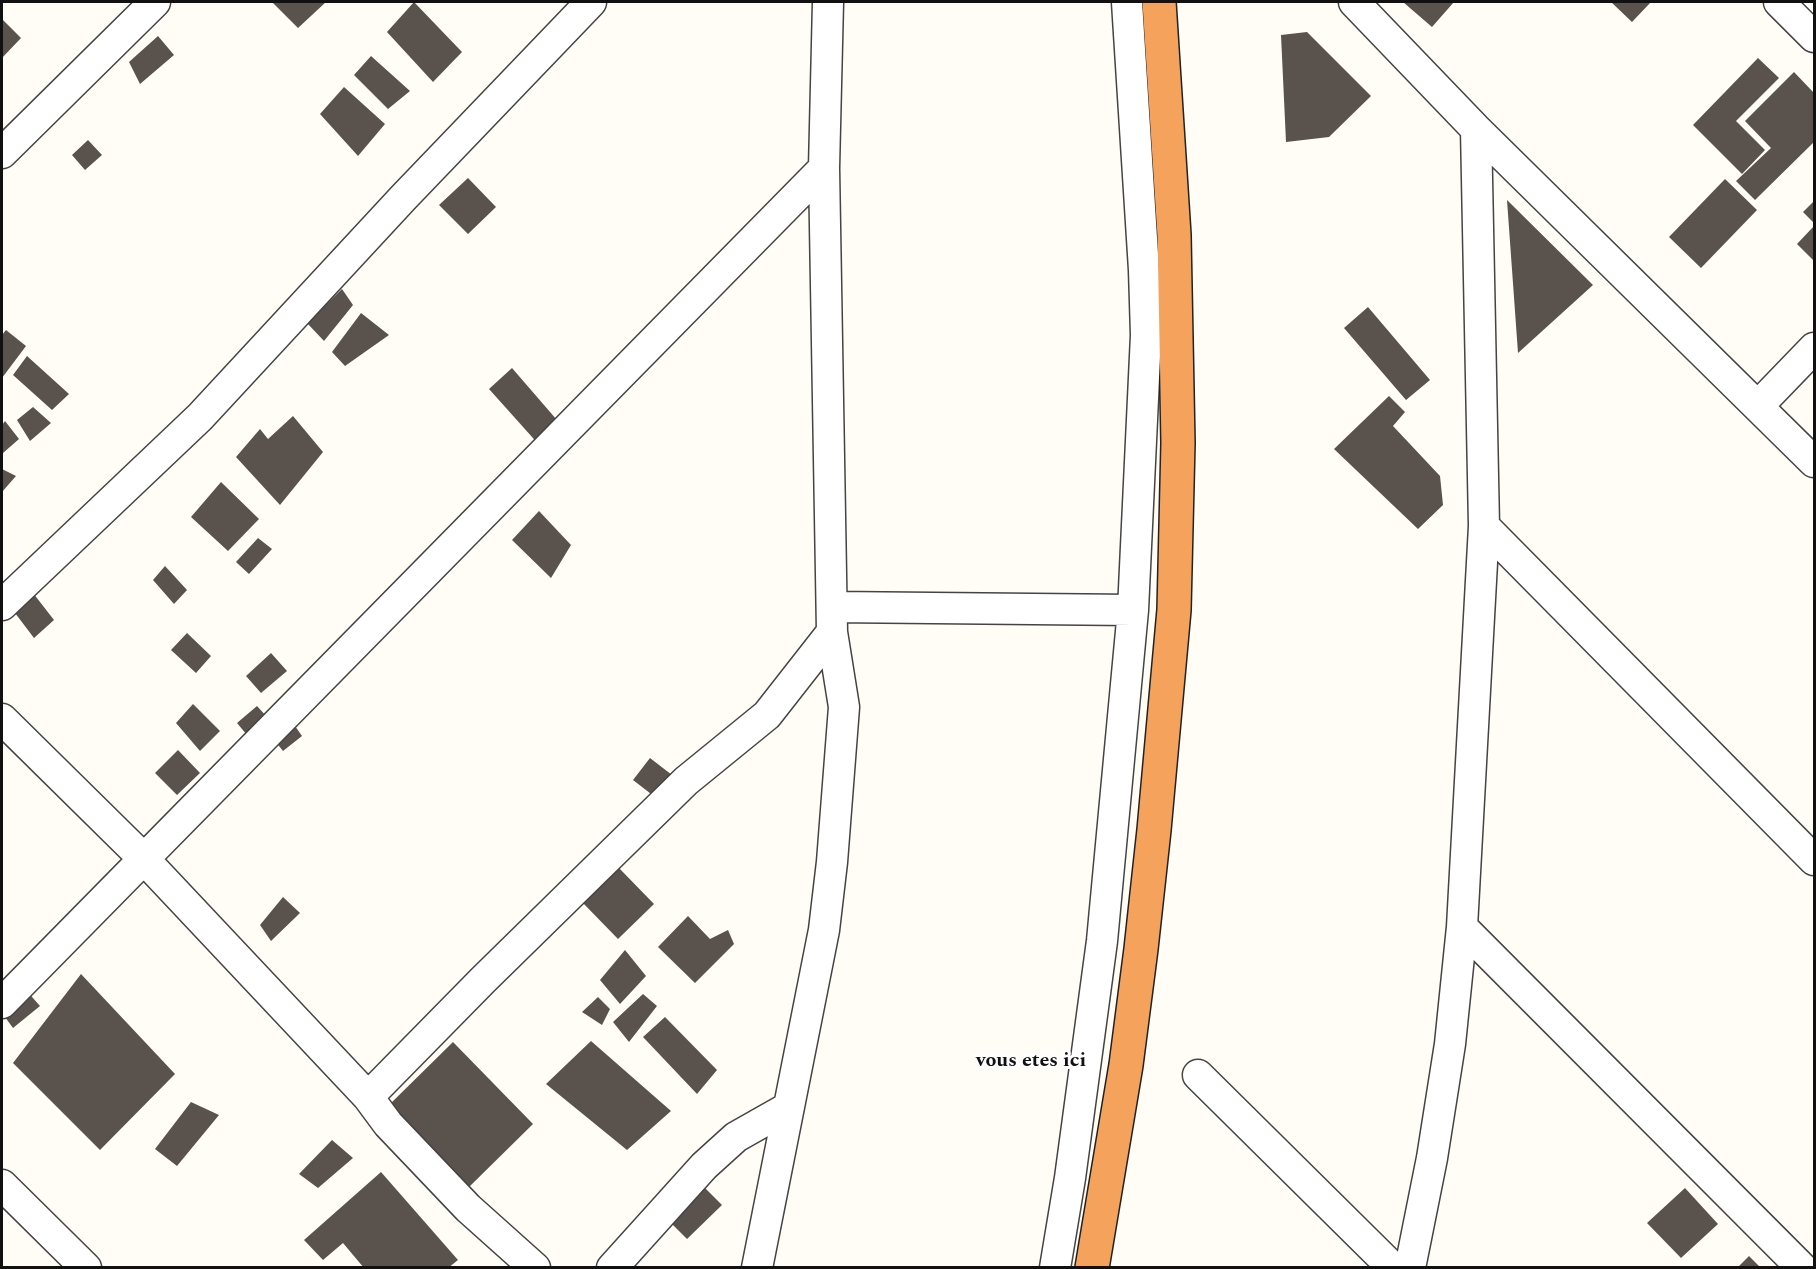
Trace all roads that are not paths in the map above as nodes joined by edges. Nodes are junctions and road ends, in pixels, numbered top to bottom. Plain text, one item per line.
1 (155, 2) edge
2 (591, 2) edge
3 (828, 2) edge
4 (1127, 2) edge
5 (1159, 2) edge
6 (1354, 2) edge
7 (1779, 2) edge
8 (1815, 37) edge
9 (1476, 129) junction
10 (2, 153) edge
11 (824, 168) junction
12 (1815, 348) edge
13 (1758, 406) junction
14 (1815, 462) edge
15 (1484, 526) junction
16 (2, 605) edge
17 (1133, 610) junction
18 (833, 620) junction
19 (2, 719) edge
20 (143, 858) junction
21 (1815, 860) edge
22 (1461, 927) junction
23 (2, 1003) edge
24 (1198, 1076) dead end
25 (368, 1097) junction
26 (789, 1107) junction
27 (2, 1185) edge
28 (86, 1268) edge
29 (535, 1268) edge
30 (612, 1268) edge
31 (757, 1268) edge
32 (1055, 1268) edge
33 (1092, 1268) edge
34 (1393, 1268) edge
35 (1410, 1268) edge
36 (1802, 1268) edge

1 - 10 street
2 - 16 street
3 - 11 street
4 - 17 street
5 - 33 highway
6 - 9 street
7 - 8 street
9 - 13 street
9 - 15 street
11 - 18 street
11 - 20 street
12 - 13 street
13 - 14 street
15 - 21 street
15 - 22 street
17 - 18 street
17 - 32 street
18 - 25 street
18 - 26 street
19 - 20 street
20 - 23 street
20 - 25 street
22 - 35 street
22 - 36 street
24 - 34 street
25 - 29 street
26 - 30 street
26 - 31 street
27 - 28 street

